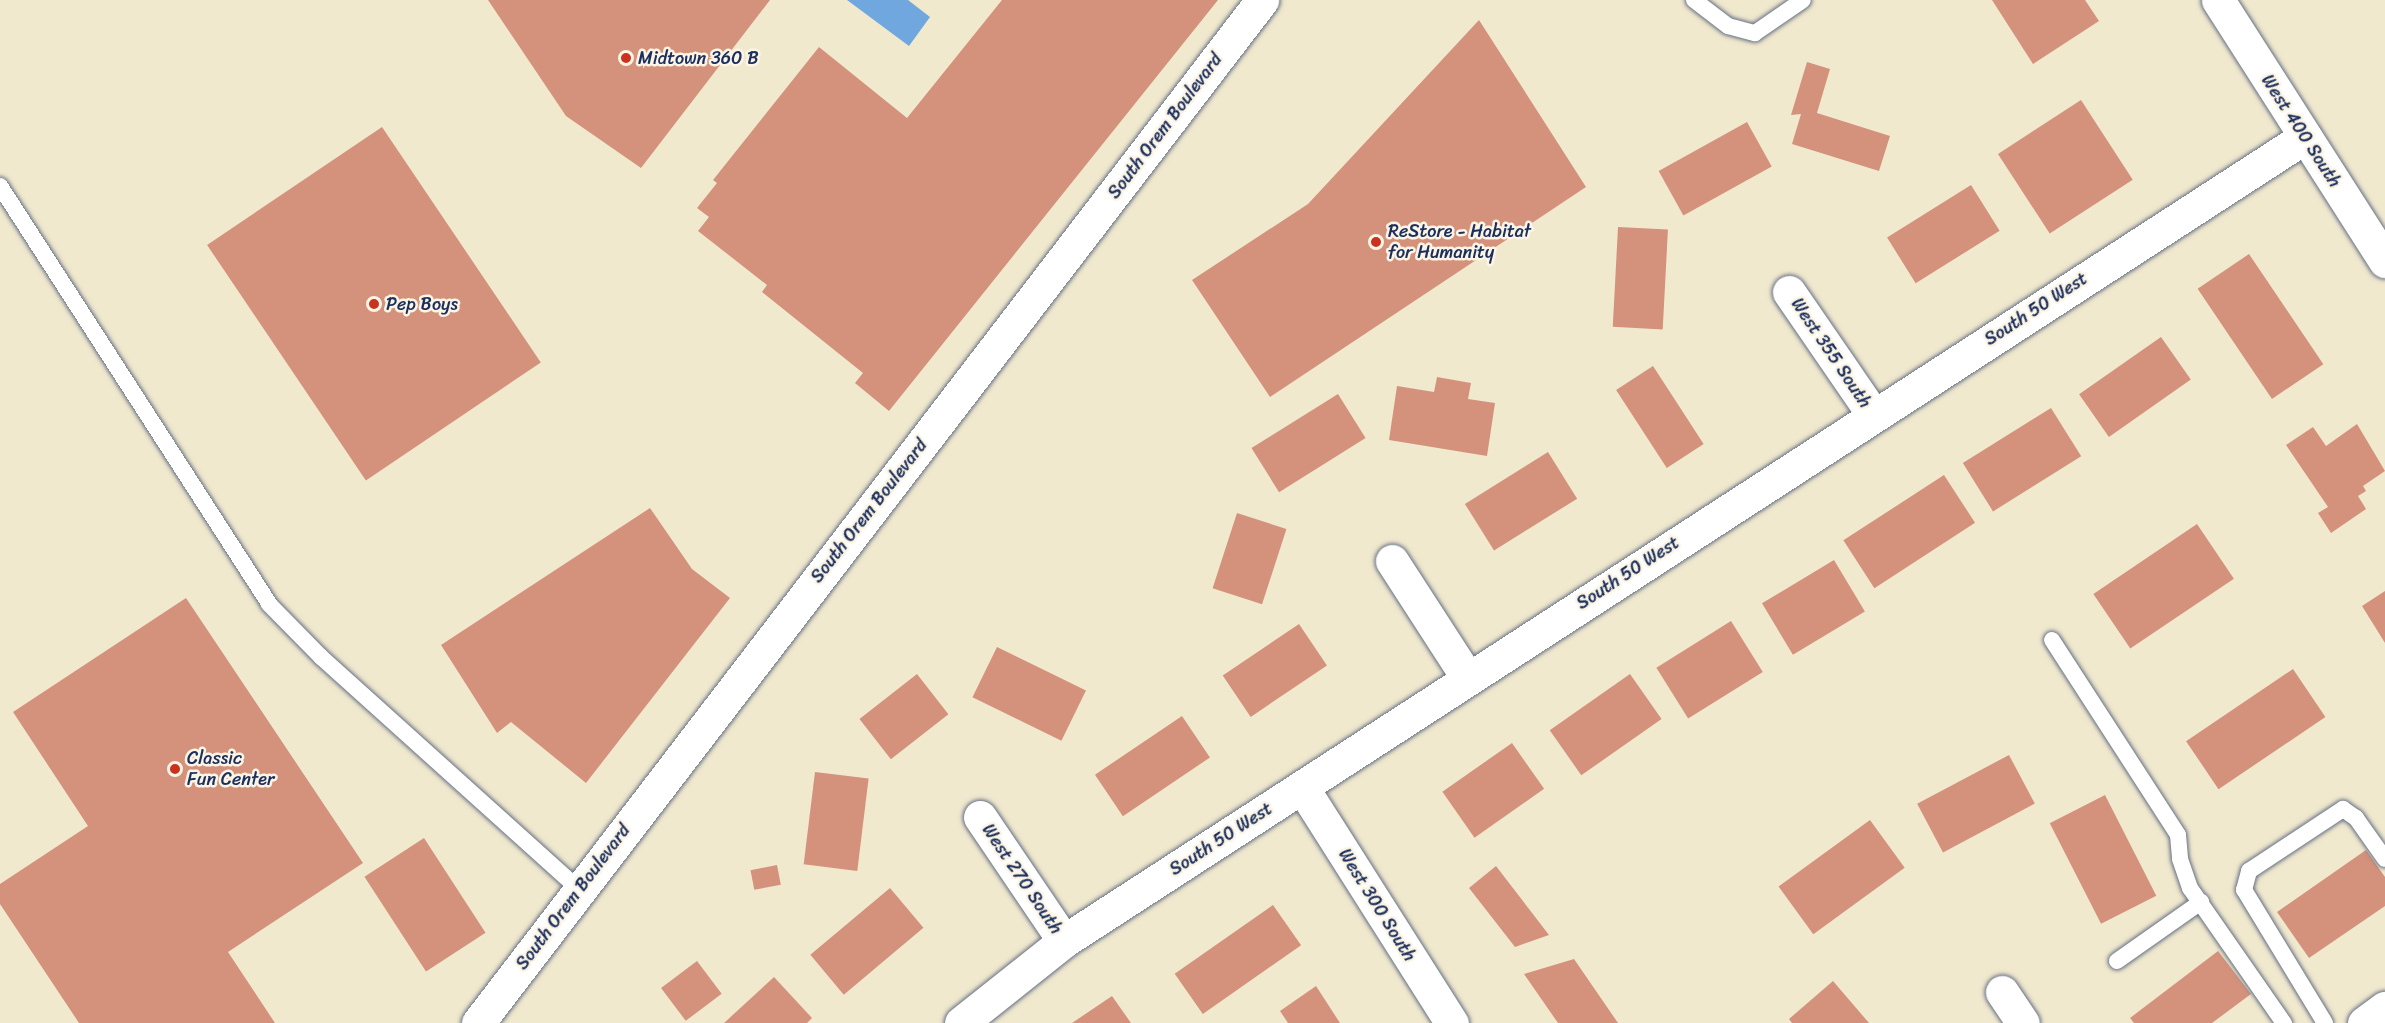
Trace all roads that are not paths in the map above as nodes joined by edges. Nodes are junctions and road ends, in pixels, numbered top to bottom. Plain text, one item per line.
1 (1262, 0) edge
2 (1694, 0) edge
3 (1803, 0) edge
4 (2218, 0) edge
5 (2305, 137) junction
6 (0, 186) edge
7 (2385, 261) edge
8 (1789, 292) dead end
9 (1873, 414) junction
10 (1392, 561) dead end
11 (2052, 640) dead end
12 (1467, 677) junction
13 (1302, 787) junction
14 (980, 817) dead end
15 (2385, 859) edge
16 (578, 888) junction
17 (2201, 902) junction
18 (1064, 941) junction
19 (2116, 961) dead end
20 (2002, 992) dead end
21 (2385, 1008) edge
22 (478, 1023) edge
23 (962, 1023) edge
24 (1452, 1023) edge
25 (2023, 1023) edge
26 (2284, 1023) edge
27 (2325, 1023) edge
28 (2364, 1023) edge

1 - 16 street, South Orem Boulevard
2 - 3 lane
4 - 5 street, West 400 South
5 - 7 street, West 400 South
5 - 9 street, South 50 West
6 - 16 lane
8 - 9 street, West 355 South
9 - 12 street, South 50 West
10 - 12 street
11 - 17 lane
12 - 13 street, South 50 West
13 - 18 street, South 50 West
13 - 24 street, West 300 South
14 - 18 street, West 270 South
15 - 27 lane
16 - 22 street, South Orem Boulevard
17 - 19 lane
17 - 26 lane
18 - 23 street, South 50 West
20 - 25 street
21 - 28 street

